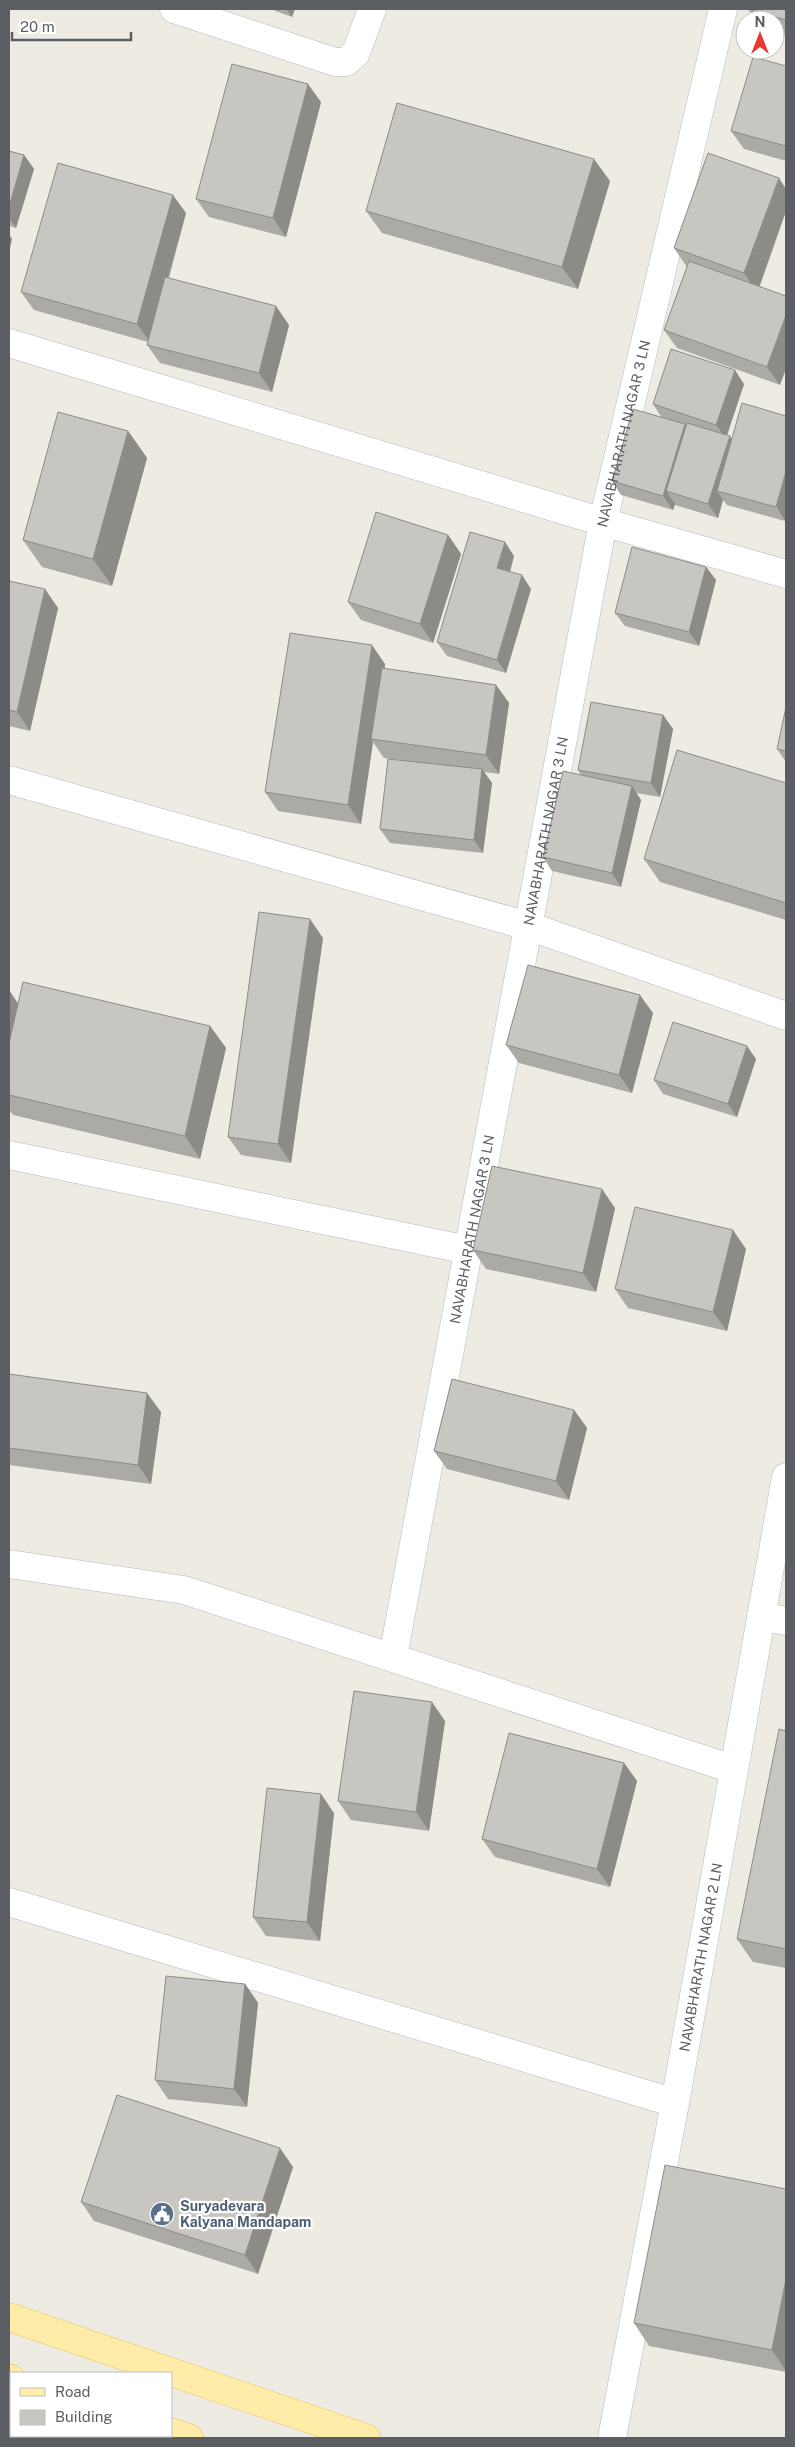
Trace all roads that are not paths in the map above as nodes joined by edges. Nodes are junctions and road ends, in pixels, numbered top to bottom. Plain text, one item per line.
1 (174, 9) edge
2 (372, 9) edge
3 (723, 9) edge
4 (9, 342) edge
5 (603, 522) junction
6 (786, 574) edge
7 (9, 780) edge
8 (528, 926) junction
9 (786, 1016) edge
10 (9, 1155) edge
11 (468, 1250) junction
12 (786, 1477) edge
13 (9, 1564) edge
14 (773, 1618) edge
15 (393, 1657) junction
16 (733, 1769) junction
17 (9, 1902) edge
18 (675, 2103) junction
19 (9, 2317) edge
20 (171, 2372) edge
21 (172, 2372) edge
22 (172, 2432) edge
23 (189, 2438) edge
24 (366, 2438) edge
25 (612, 2438) edge

1 - 2 street
3 - 5 street, NAVABHARATH NAGAR 3 LN
4 - 5 street
5 - 6 street
5 - 8 street, NAVABHARATH NAGAR 3 LN
7 - 8 street
8 - 9 street
8 - 11 street, NAVABHARATH NAGAR 3 LN
10 - 11 street
11 - 15 street, NAVABHARATH NAGAR 3 LN
12 - 14 street, NAVABHARATH NAGAR 2 LN
13 - 15 street
14 - 16 street, NAVABHARATH NAGAR 2 LN
15 - 16 street
16 - 18 street, NAVABHARATH NAGAR 2 LN
17 - 18 street
18 - 25 street, NAVABHARATH NAGAR 2 LN
19 - 20 main road
21 - 24 main road
22 - 23 main road

